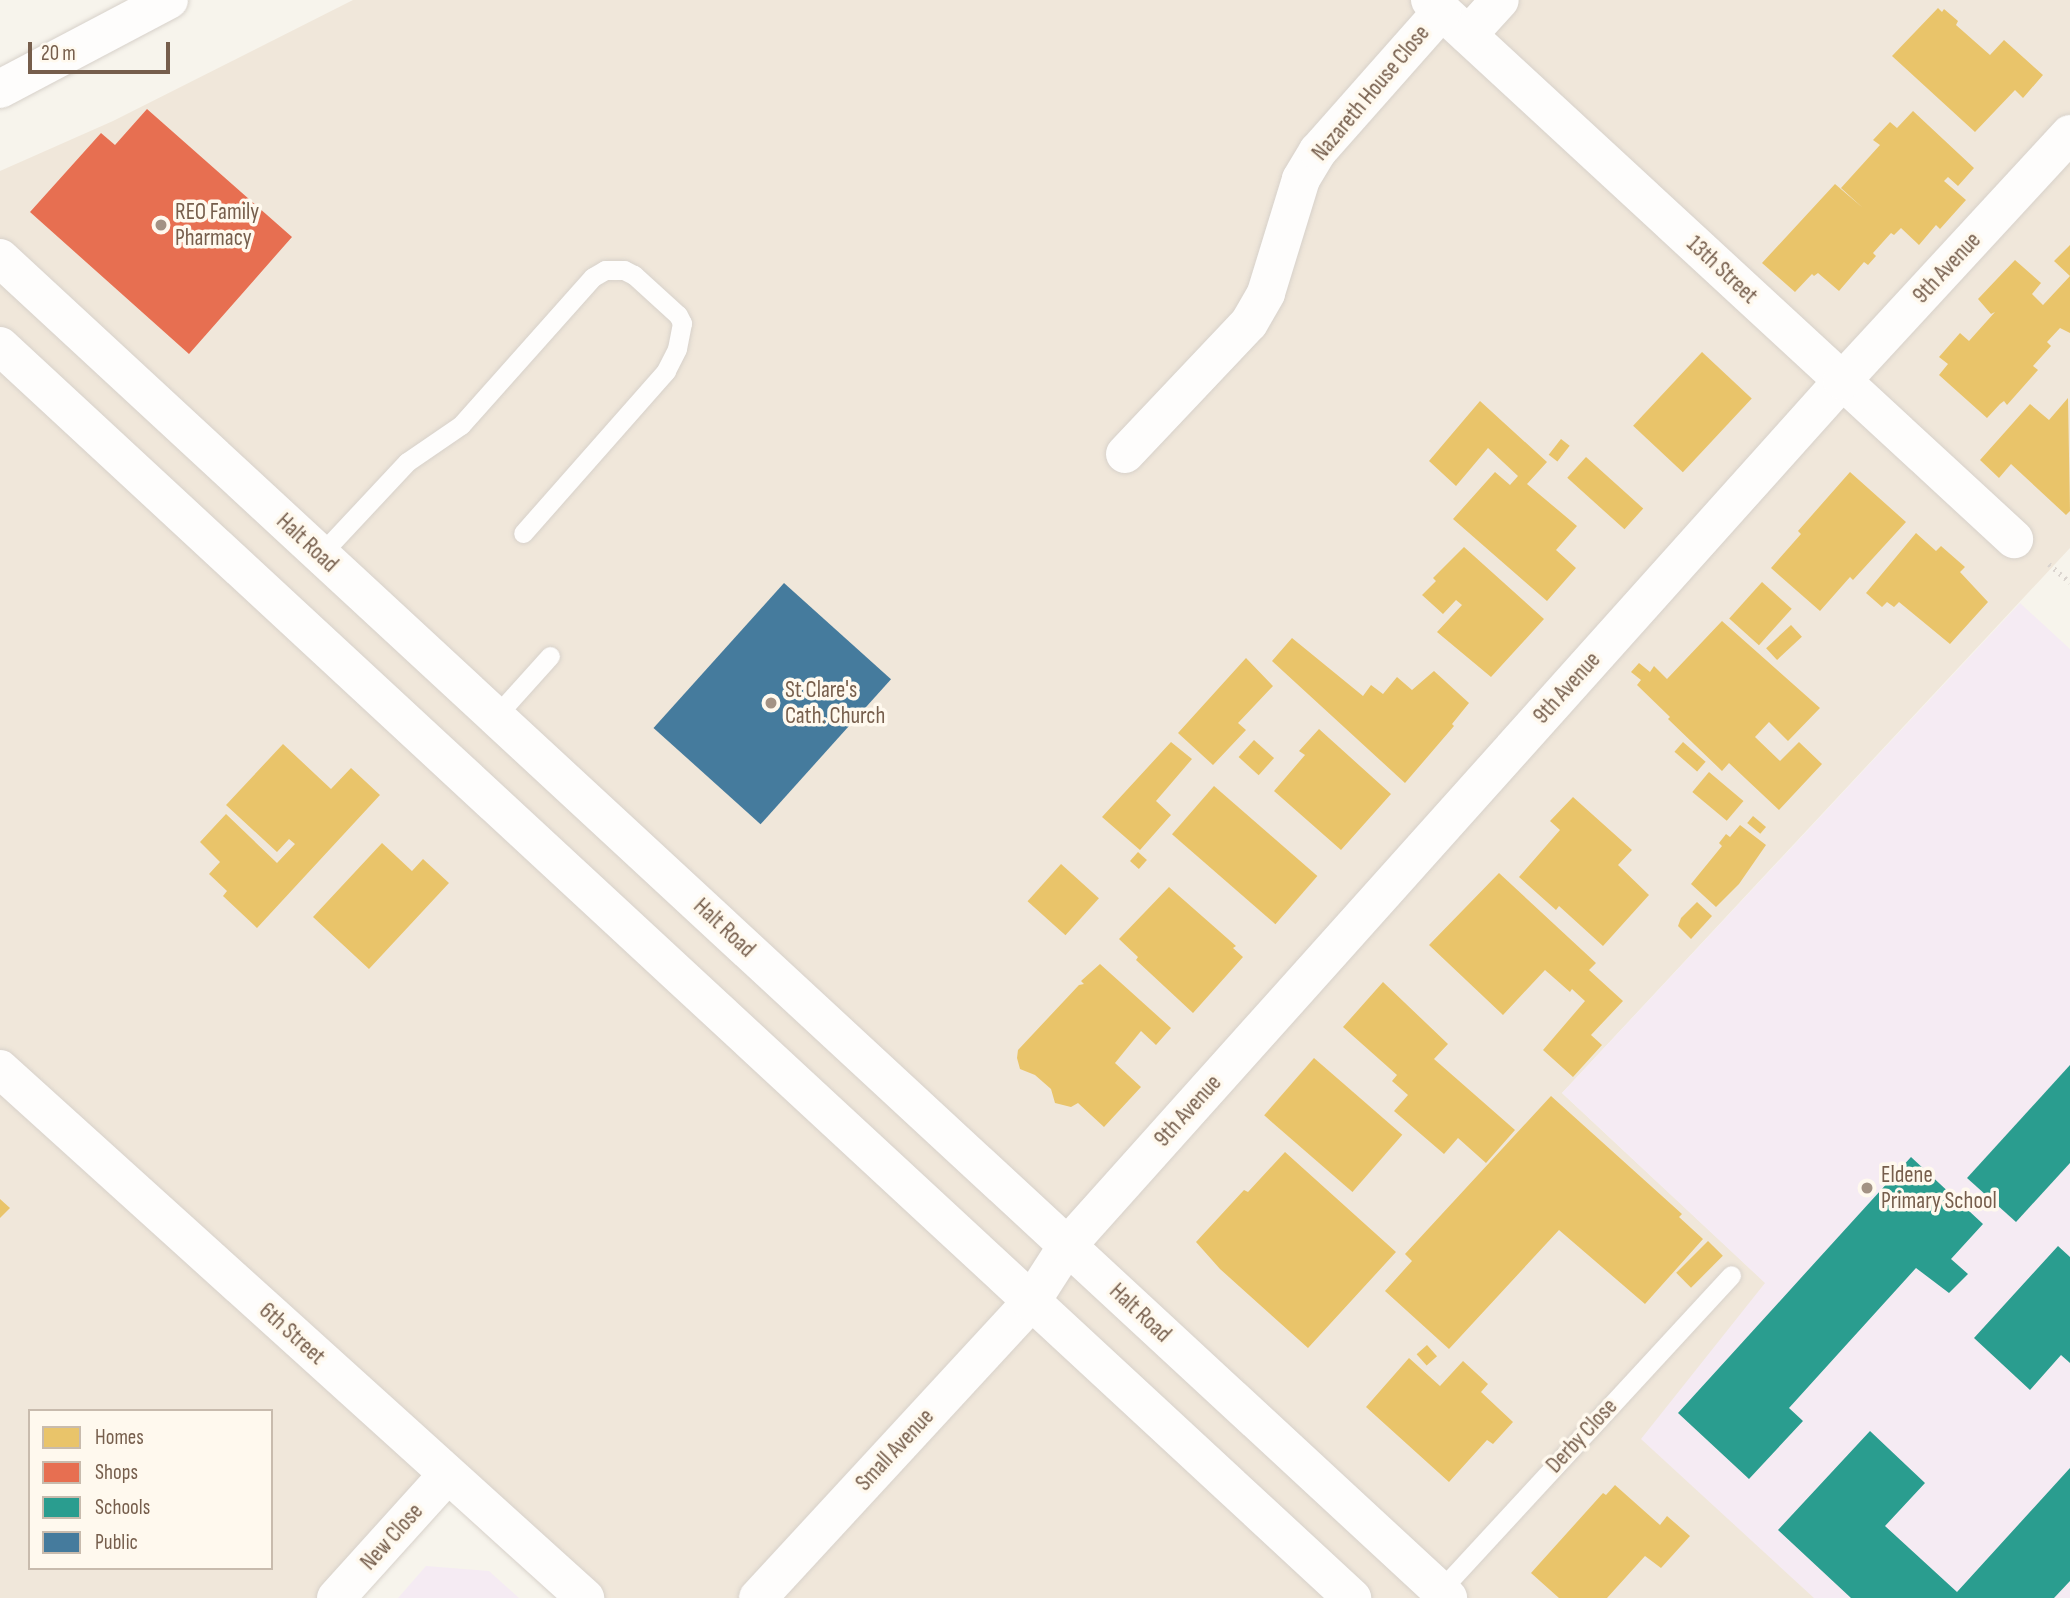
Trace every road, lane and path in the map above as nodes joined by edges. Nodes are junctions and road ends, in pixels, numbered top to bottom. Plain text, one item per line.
1 (169, 0) edge
2 (1500, 0) edge
3 (1446, 15) edge
4 (0, 89) edge
5 (2070, 134) edge
6 (0, 258) edge
7 (0, 346) edge
8 (1842, 381) junction
9 (1125, 454) dead end
10 (523, 533) dead end
11 (2014, 540) dead end
12 (320, 555) junction
13 (550, 656) dead end
14 (495, 717) junction
15 (0, 1069) edge
16 (1067, 1246) junction
17 (1731, 1275) dead end
18 (1031, 1302) junction
19 (447, 1475) junction
20 (1440, 1595) edge
21 (336, 1598) edge
22 (585, 1598) edge
23 (758, 1598) edge
24 (1352, 1598) edge

1 - 4 street
2 - 3 street, Nazareth House Close
3 - 8 street, 13th Street
3 - 9 street, Nazareth House Close
5 - 8 street, 9th Avenue
6 - 12 street, Halt Road
7 - 18 street
8 - 11 street, 13th Street
8 - 16 street, 9th Avenue
10 - 12 lane
12 - 14 street, Halt Road
13 - 14 lane
14 - 16 street, Halt Road
15 - 19 street, 6th Street
16 - 18 street, 9th Avenue
16 - 20 street, Halt Road
17 - 20 lane, Derby Close
18 - 23 street, Small Avenue
18 - 24 street
19 - 21 street, New Close
19 - 22 street, 6th Street

